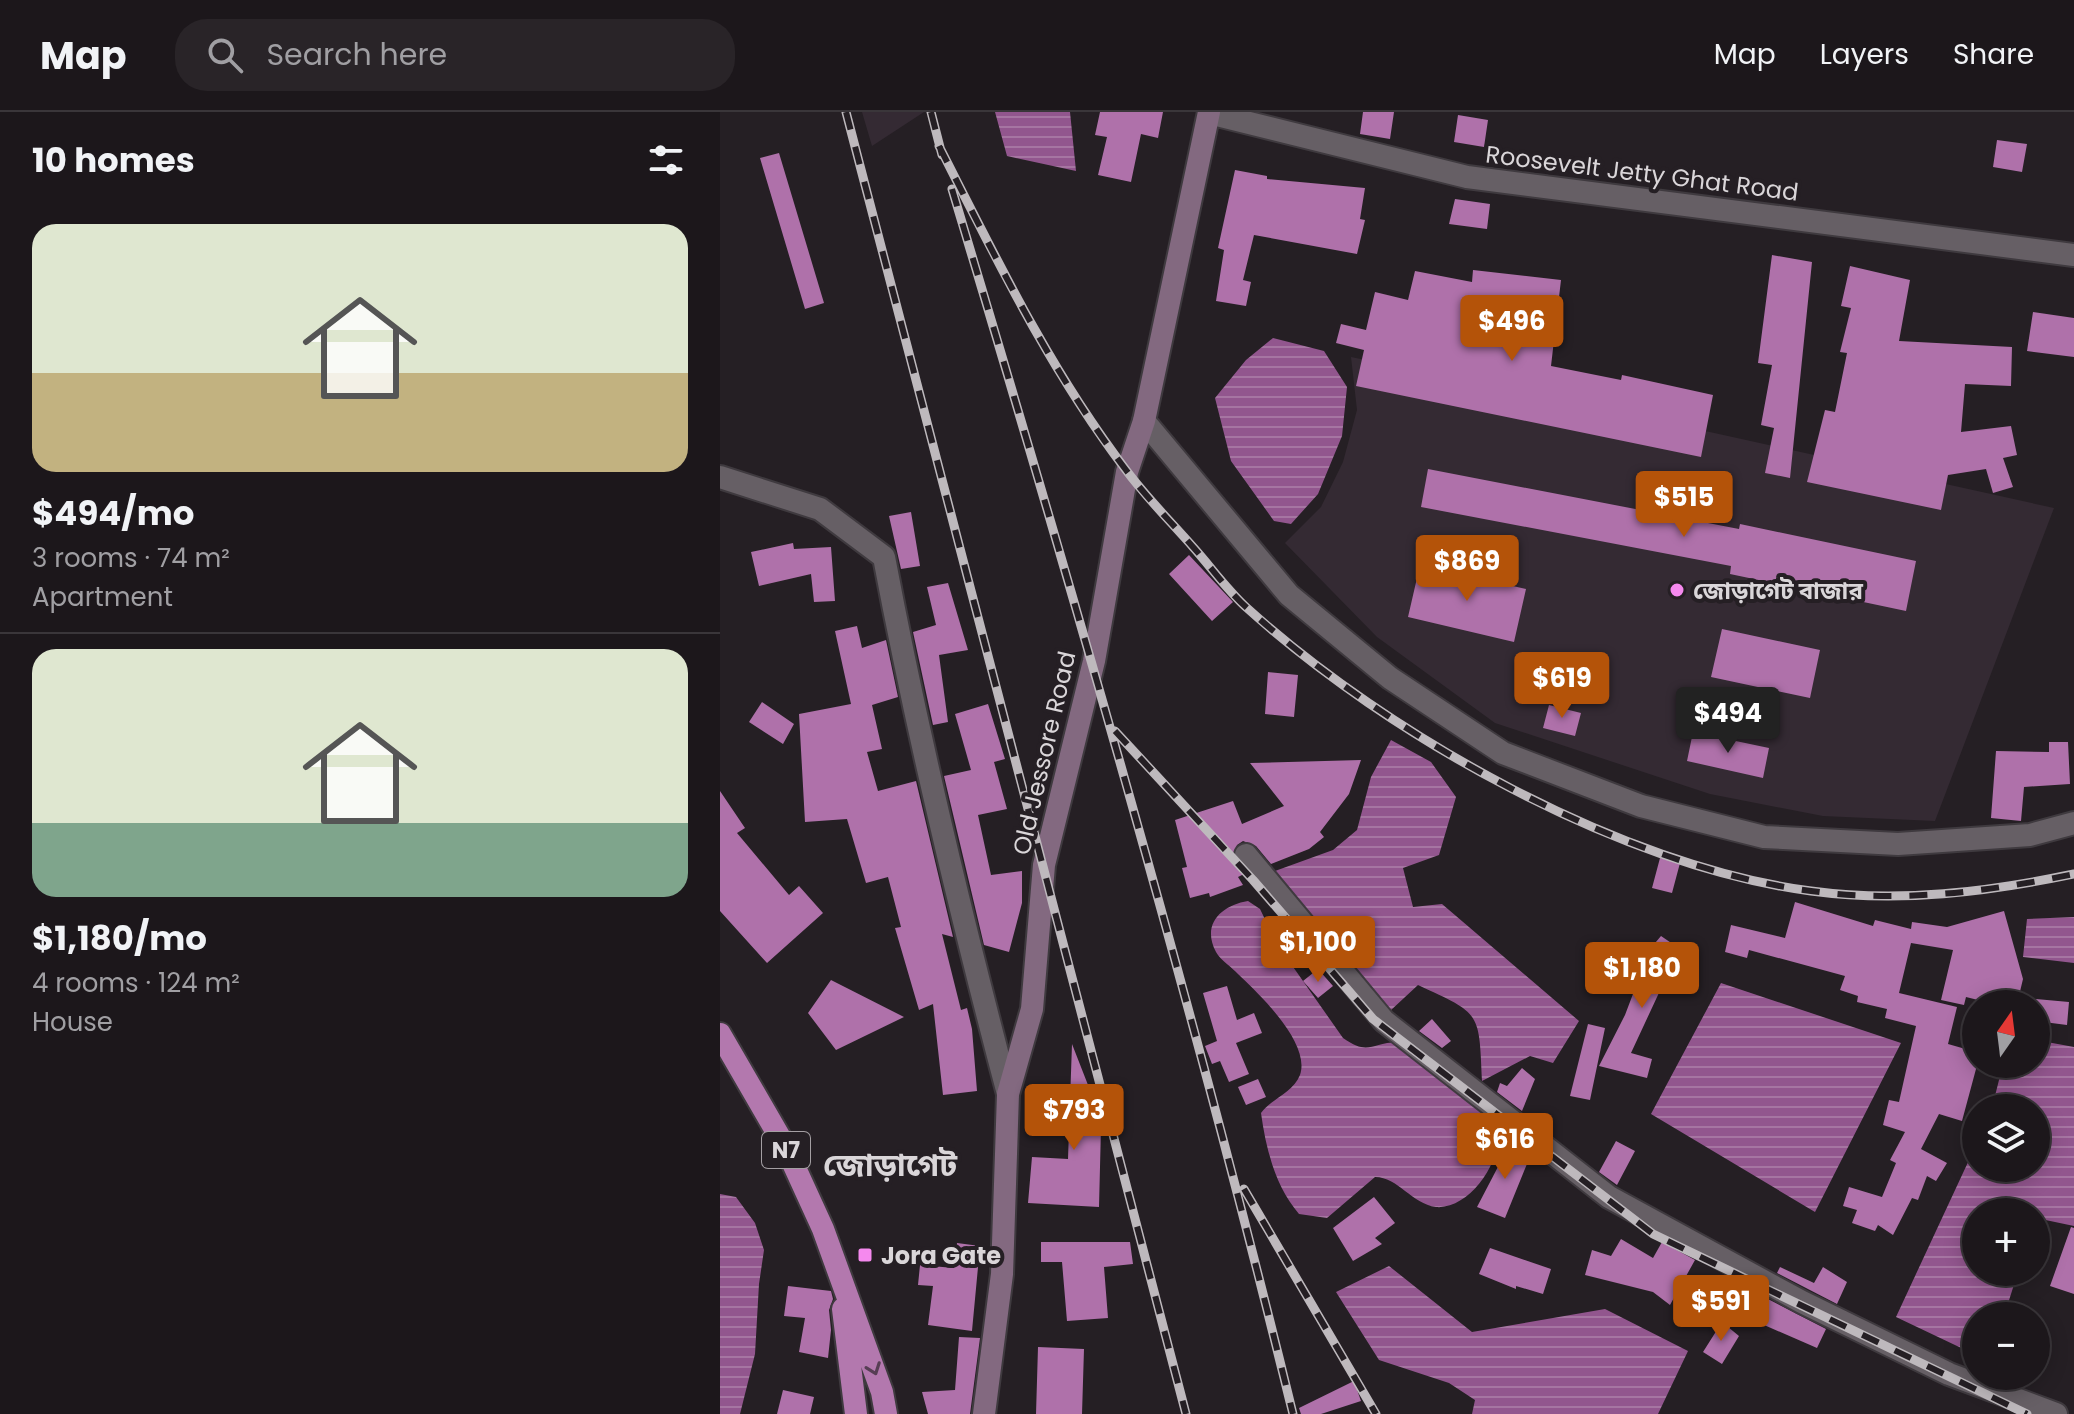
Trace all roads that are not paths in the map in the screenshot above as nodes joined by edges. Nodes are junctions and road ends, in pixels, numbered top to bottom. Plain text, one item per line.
1 (1209, 112) edge
2 (2074, 255) edge
3 (1144, 421) junction
4 (720, 477) edge
5 (2074, 823) edge
6 (1246, 855) dead end
7 (720, 1034) edge
8 (1008, 1094) junction
9 (838, 1272) junction
10 (856, 1414) edge
11 (886, 1414) edge
12 (984, 1414) edge
13 (2056, 1414) edge

1 - 2 street, Roosevelt Jetty Ghat Road
1 - 3 main road, Old Jessore Road
3 - 5 street
3 - 8 main road, Old Jessore Road
4 - 8 street
6 - 13 street
7 - 9 highway, N7
8 - 12 main road, Old Jessore Road
9 - 10 highway, N7
9 -> 11 highway, N7

